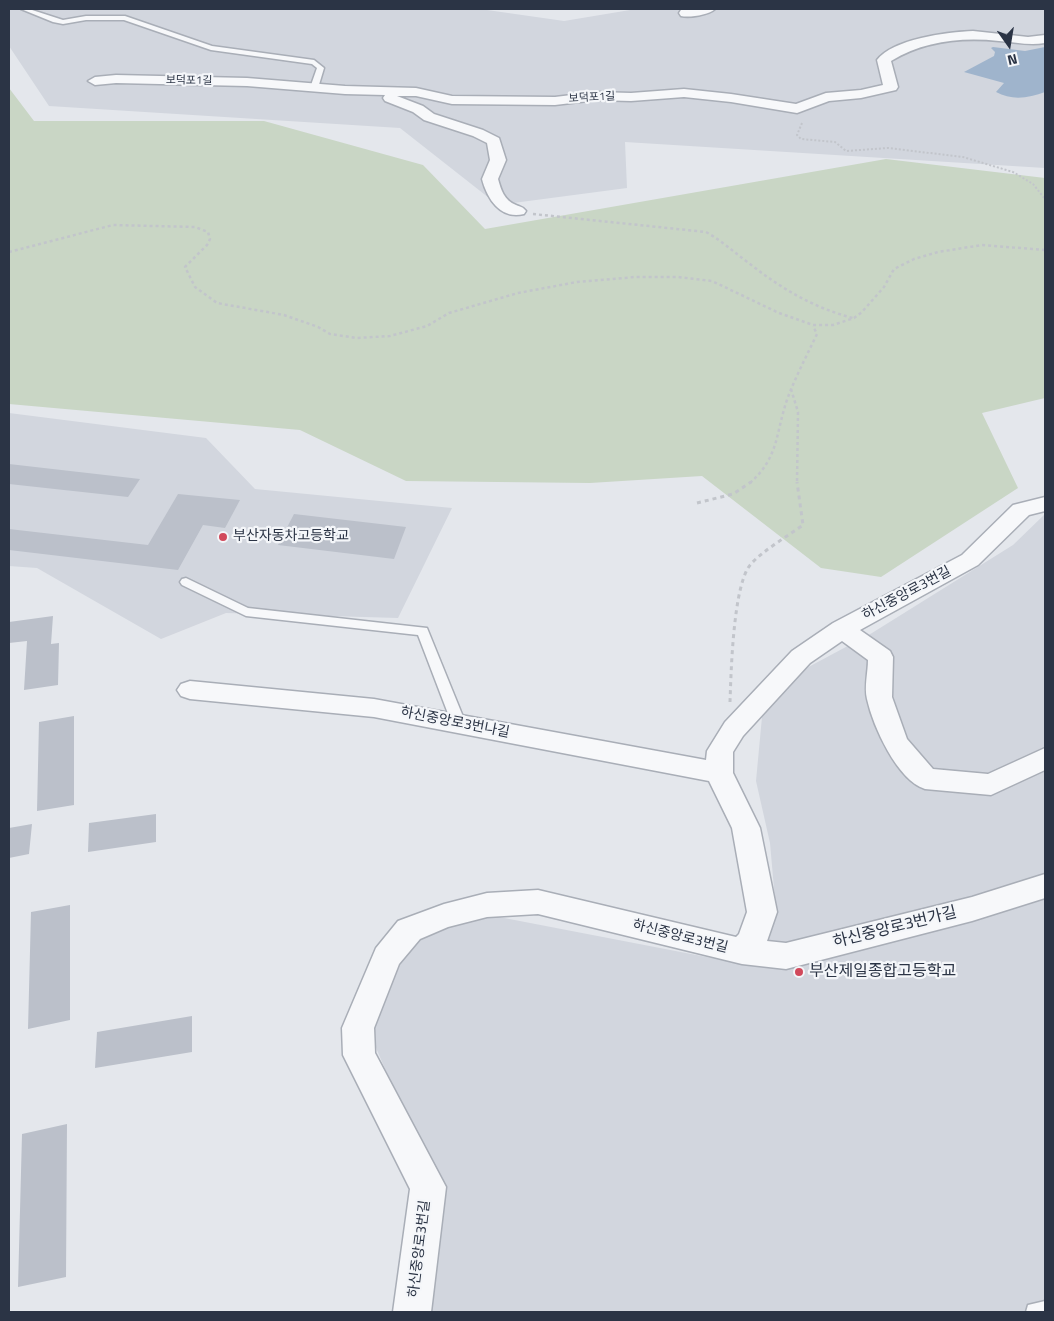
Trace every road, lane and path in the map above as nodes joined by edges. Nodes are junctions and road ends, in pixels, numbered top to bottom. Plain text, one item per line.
1 (24, 9) edge
2 (709, 9) edge
3 (685, 13) dead end
4 (1045, 39) edge
5 (95, 81) dead end
6 (314, 88) junction
7 (387, 92) junction
8 (797, 109) junction
9 (1045, 199) edge
10 (518, 211) joint
11 (1045, 250) edge
12 (9, 252) edge
13 (854, 318) junction
14 (813, 326) junction
15 (791, 389) junction
16 (698, 502) dead end
17 (1045, 504) edge
18 (186, 582) dead end
19 (842, 629) junction
20 (190, 690) dead end
21 (460, 724) junction
22 (735, 727) junction
23 (1045, 758) edge
24 (718, 773) junction
25 (1045, 886) edge
26 (742, 952) junction
27 (1045, 1310) edge
28 (412, 1312) edge
29 (1035, 1312) edge

1 - 6 lane
2 - 3 street
4 - 8 street
5 - 6 street, 보덕포1길
6 - 7 street, 보덕포1길
7 - 8 street, 보덕포1길
7 - 10 street
8 - 9 path
10 - 13 path
11 - 13 path
12 - 14 path
13 - 14 path
14 - 15 path
15 - 16 path
15 - 22 path
17 - 19 street, 하신중앙로3번길
18 - 21 lane
19 - 22 street, 하신중앙로3번길
19 - 23 street
20 - 21 street, 하신중앙로3번나길
21 - 24 street, 하신중앙로3번나길
22 - 24 street, 하신중앙로3번길
24 - 26 street, 하신중앙로3번길
25 - 26 street, 하신중앙로3번가길
26 - 28 street, 하신중앙로3번길
27 - 29 lane

